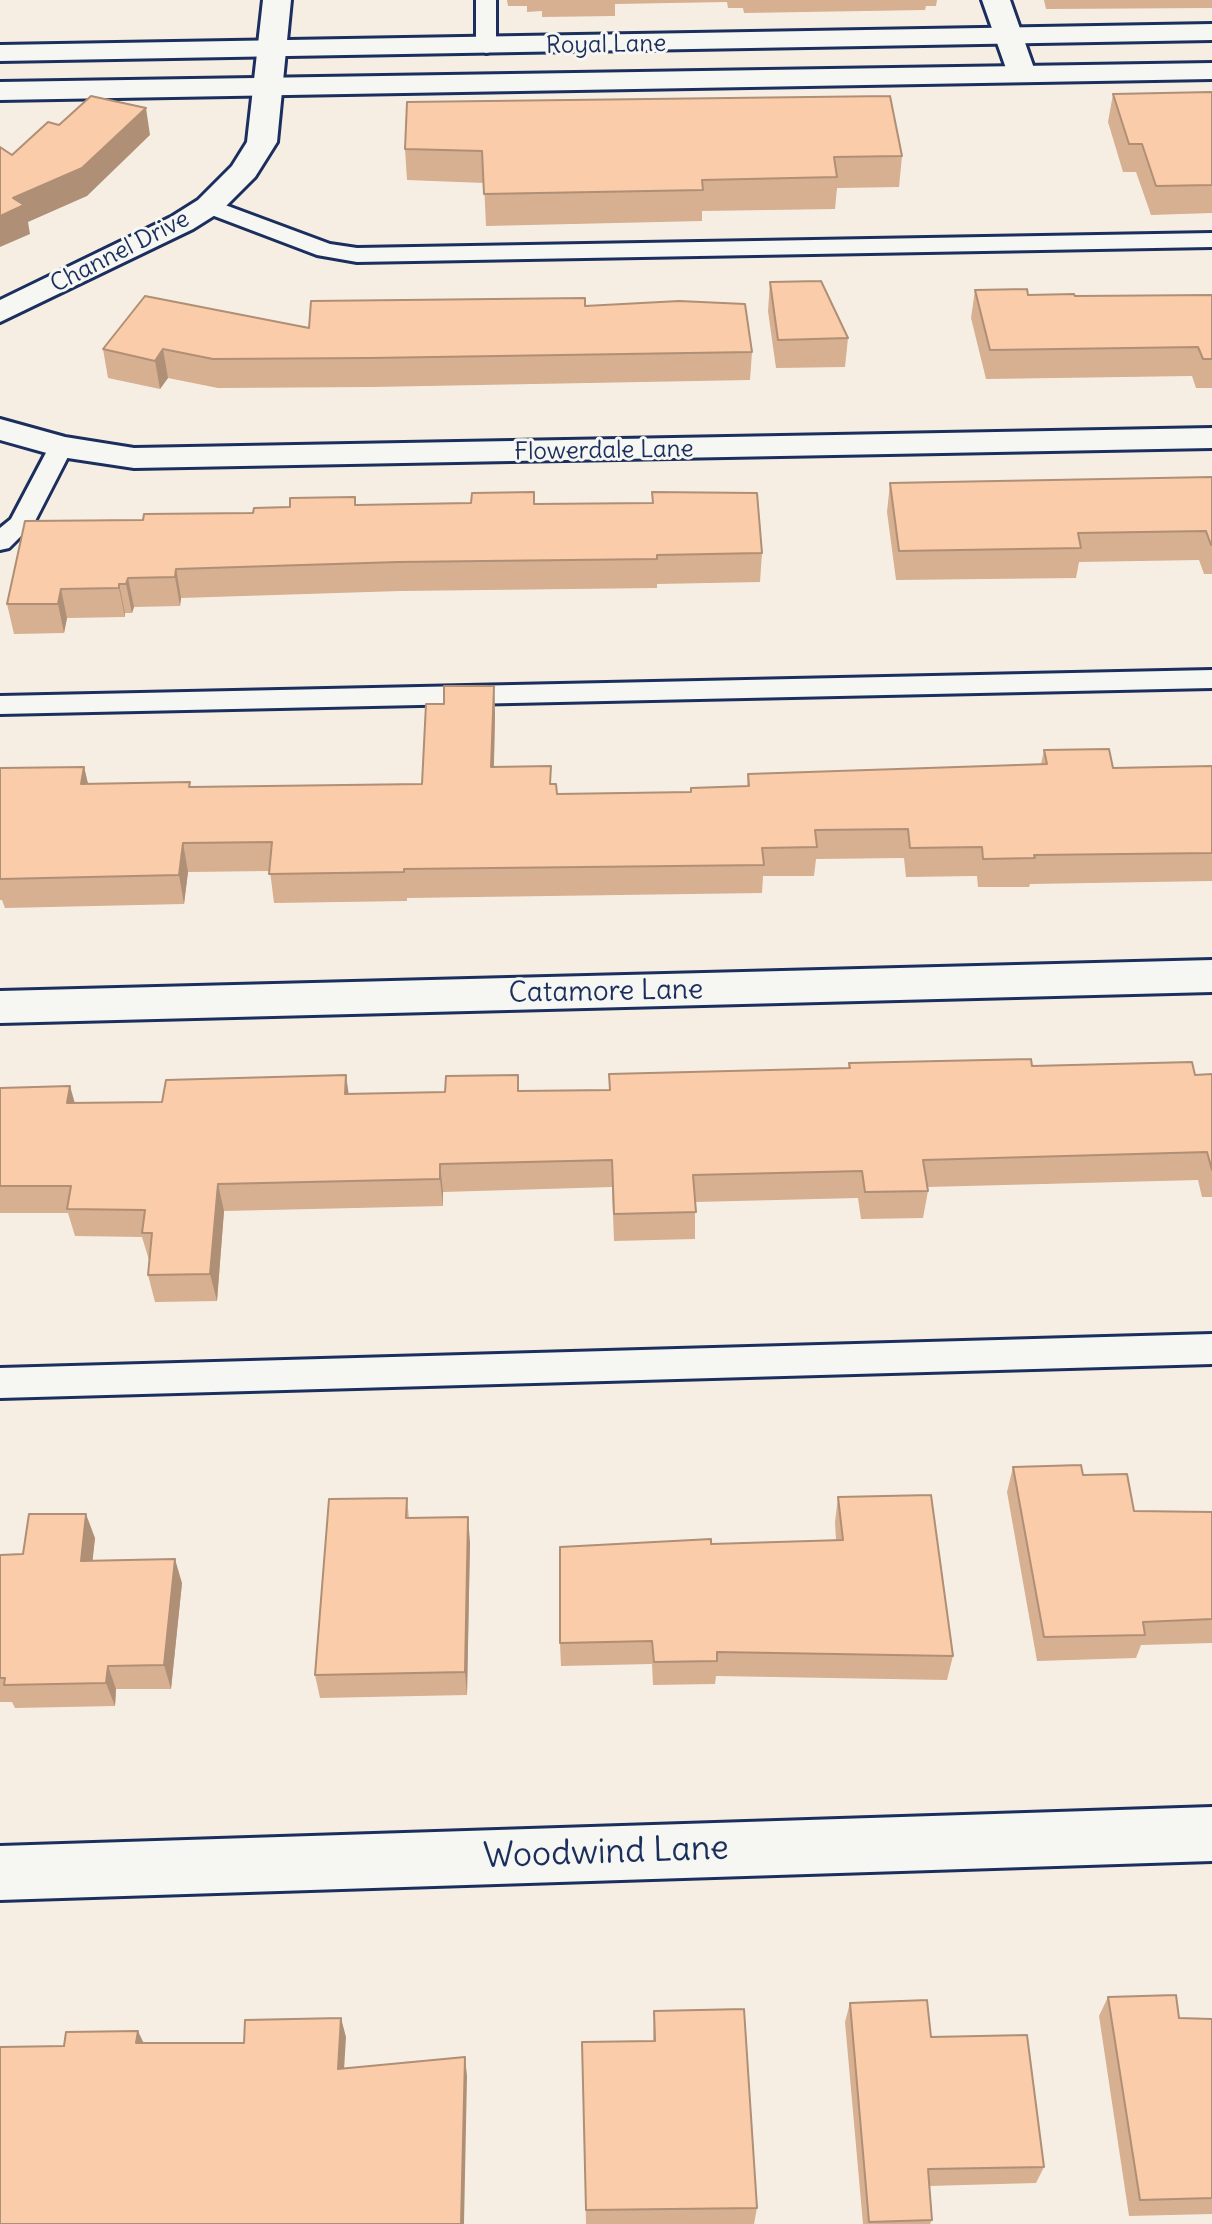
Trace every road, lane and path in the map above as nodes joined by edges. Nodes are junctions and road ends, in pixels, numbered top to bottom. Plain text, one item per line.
1 (277, 0) edge
2 (486, 0) edge
3 (996, 0) edge
4 (1212, 32) edge
5 (1008, 36) junction
6 (486, 47) junction
7 (273, 49) junction
8 (0, 53) edge
9 (1212, 71) edge
10 (1022, 74) junction
11 (270, 85) junction
12 (0, 91) edge
13 (209, 206) junction
14 (1212, 240) edge
15 (0, 312) edge
16 (0, 429) edge
17 (1212, 438) edge
18 (61, 447) junction
19 (0, 542) edge
20 (1212, 679) edge
21 (0, 705) edge
22 (1212, 976) edge
23 (0, 1007) edge
24 (1212, 1349) edge
25 (0, 1383) edge
26 (1212, 1834) edge
27 (0, 1873) edge

1 - 7 street, Channel Drive
2 - 6 lane
3 - 5 street
4 - 5 street, Royal Lane
5 - 6 street, Royal Lane
5 - 10 street
6 - 7 street, Royal Lane
7 - 8 street, Royal Lane
7 - 11 street, Channel Drive
9 - 10 street, Royal Lane
10 - 11 street, Royal Lane
11 - 12 street, Royal Lane
11 - 13 street, Channel Drive
13 - 14 lane
13 - 15 street, Channel Drive
16 - 18 street, Flowerdale Lane
17 - 18 street, Flowerdale Lane
18 - 19 lane
20 - 21 lane
22 - 23 street, Catamore Lane
24 - 25 lane
26 - 27 street, Woodwind Lane

